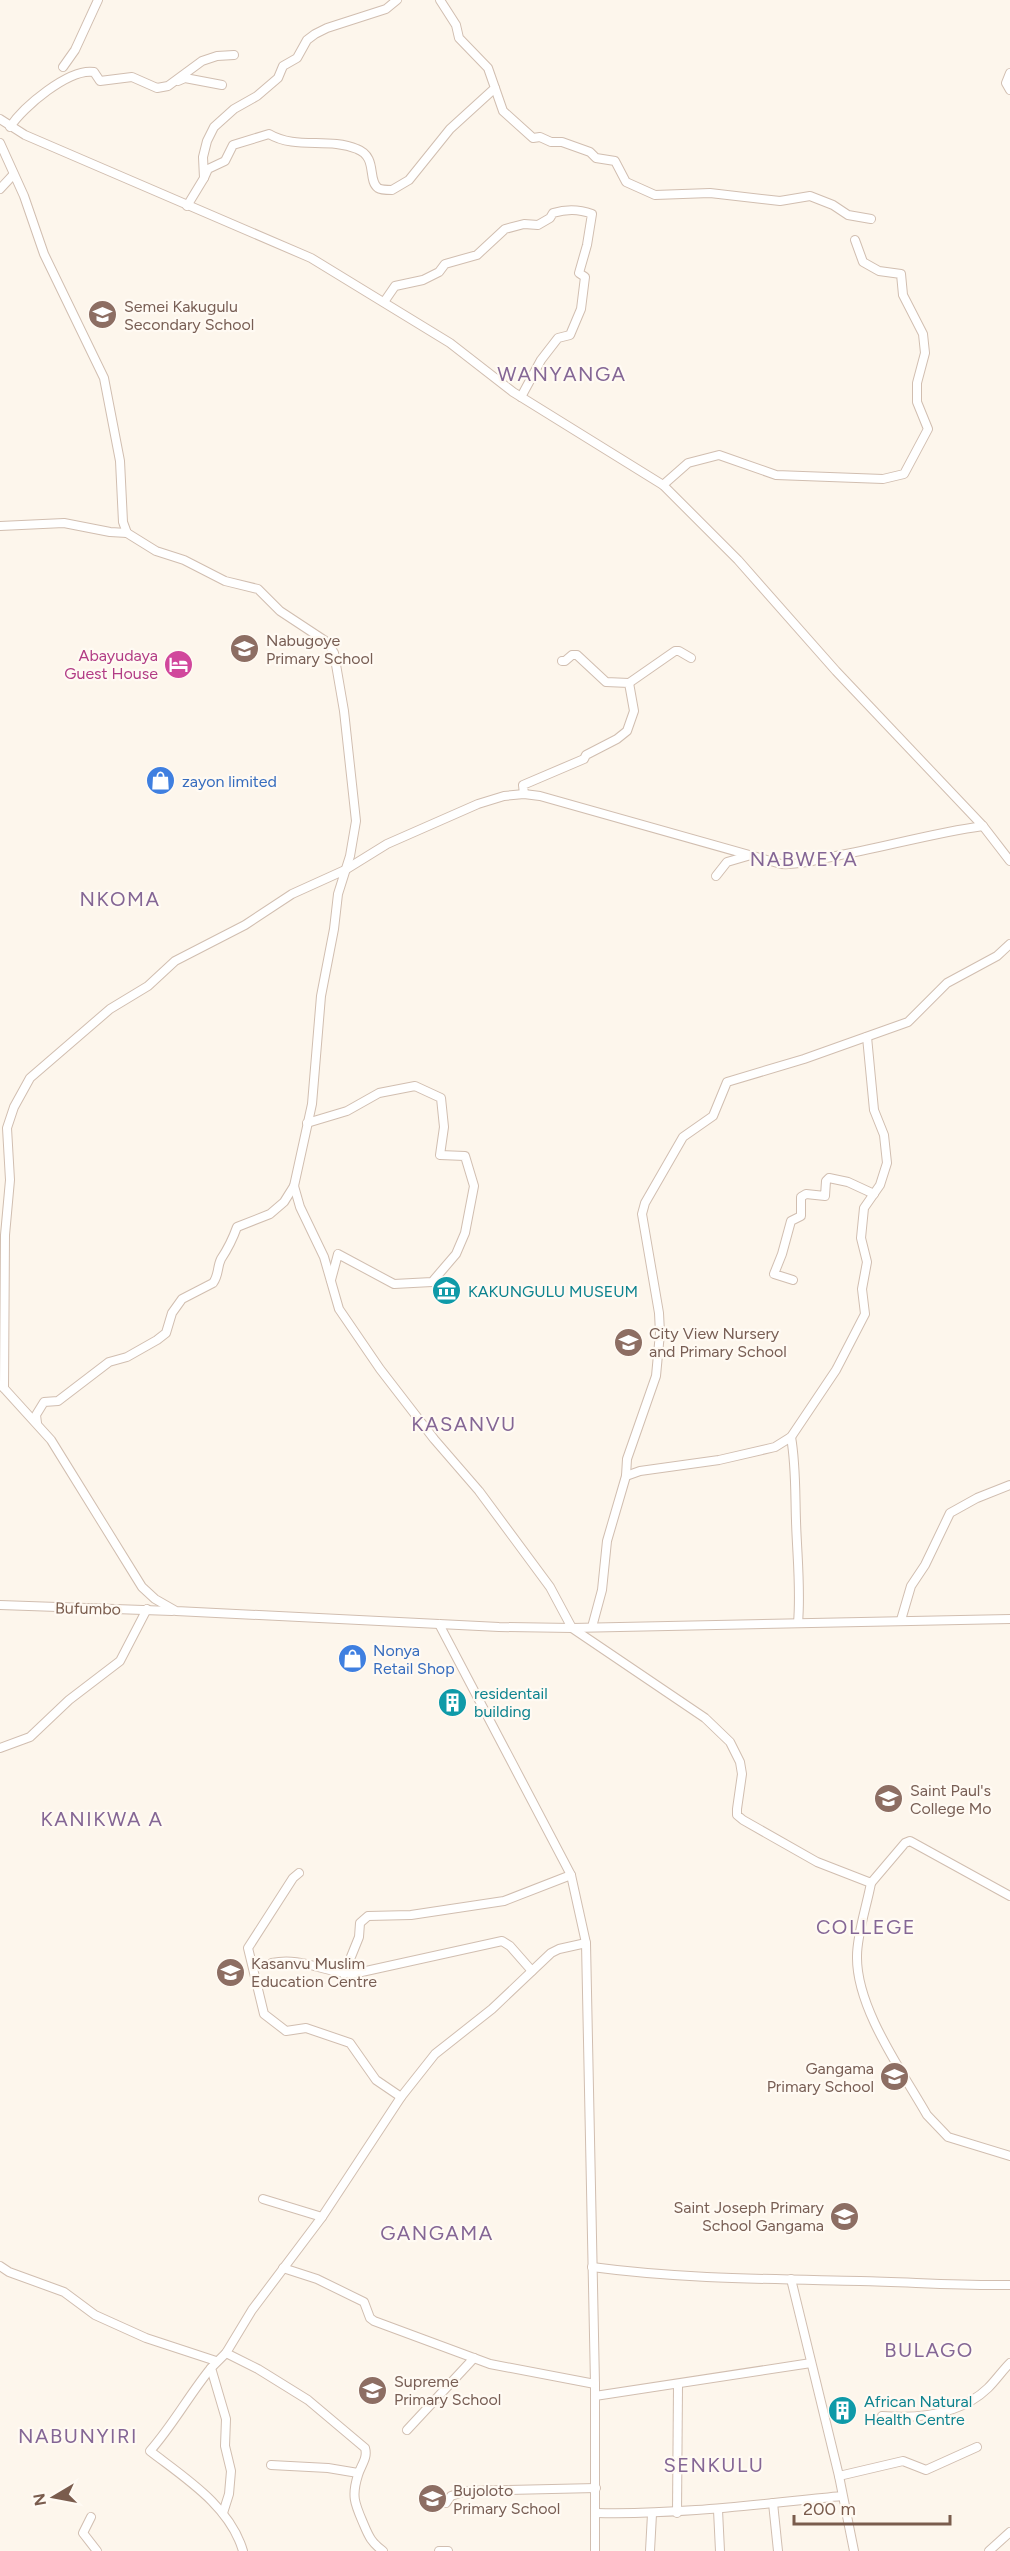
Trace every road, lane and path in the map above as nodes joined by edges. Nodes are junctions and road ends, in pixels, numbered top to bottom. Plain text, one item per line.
1 (98, 0) edge
2 (397, 0) edge
3 (440, 0) edge
4 (234, 55) dead end
5 (63, 67) dead end
6 (1010, 73) edge
7 (177, 82) junction
8 (222, 86) dead end
9 (495, 88) junction
10 (1010, 90) edge
11 (0, 120) edge
12 (10, 127) junction
13 (0, 143) edge
14 (13, 175) junction
15 (204, 178) junction
16 (0, 189) edge
17 (187, 207) junction
18 (871, 219) dead end
19 (855, 240) dead end
20 (384, 302) junction
21 (521, 397) junction
22 (663, 485) junction
23 (0, 526) edge
24 (127, 533) junction
25 (691, 658) dead end
26 (562, 661) dead end
27 (628, 683) junction
28 (524, 794) junction
29 (982, 826) junction
30 (352, 845) junction
31 (752, 855) junction
32 (358, 861) junction
33 (1010, 861) edge
34 (345, 870) junction
35 (716, 876) dead end
36 (1010, 944) edge
37 (867, 1037) junction
38 (307, 1123) junction
39 (294, 1186) junction
40 (873, 1194) junction
41 (282, 1204) junction
42 (300, 1207) junction
43 (793, 1280) dead end
44 (330, 1281) junction
45 (2, 1386) edge
46 (37, 1424) junction
47 (791, 1437) junction
48 (627, 1476) junction
49 (1010, 1485) edge
50 (0, 1605) edge
51 (147, 1609) junction
52 (176, 1611) junction
53 (1010, 1619) edge
54 (901, 1620) junction
55 (798, 1623) junction
56 (439, 1624) junction
57 (572, 1628) junction
58 (592, 1628) junction
59 (0, 1748) edge
60 (299, 1873) dead end
61 (571, 1875) junction
62 (871, 1883) junction
63 (1010, 1896) edge
64 (586, 1943) junction
65 (272, 1963) dead end
66 (532, 1971) junction
67 (344, 1974) junction
68 (401, 2097) junction
69 (1010, 2156) edge
70 (263, 2199) dead end
71 (322, 2217) junction
72 (0, 2266) edge
73 (592, 2267) junction
74 (284, 2268) junction
75 (791, 2279) junction
76 (1010, 2285) edge
77 (226, 2353) junction
78 (474, 2358) junction
79 (812, 2363) junction
80 (1010, 2363) edge
81 (213, 2364) junction
82 (595, 2385) junction
83 (678, 2385) junction
84 (595, 2396) junction
85 (882, 2416) dead end
86 (407, 2430) dead end
87 (977, 2447) dead end
88 (271, 2465) dead end
89 (358, 2473) junction
90 (839, 2476) junction
91 (596, 2488) junction
92 (842, 2496) junction
93 (446, 2503) dead end
94 (773, 2503) junction
95 (718, 2510) junction
96 (676, 2512) junction
97 (223, 2513) junction
98 (596, 2513) junction
99 (652, 2514) junction
100 (91, 2517) dead end
101 (1010, 2532) edge
102 (97, 2551) edge
103 (243, 2551) edge
104 (383, 2551) edge
105 (439, 2551) edge
106 (448, 2551) edge
107 (595, 2551) edge
108 (650, 2551) edge
109 (720, 2551) edge
110 (778, 2551) edge
111 (854, 2551) edge
112 (989, 2551) edge

1 - 5 street
2 - 15 street
3 - 9 street
4 - 7 street
6 - 10 street
7 - 8 street
7 - 12 street
9 - 15 street
9 - 18 street
11 - 12 street
12 - 17 street
13 - 14 street
14 - 16 street
14 - 24 street
15 - 17 street
17 - 20 street
19 - 22 street
20 - 21 street
20 - 21 street
21 - 22 street
22 - 29 street
23 - 24 street
24 - 30 street
25 - 27 street
26 - 27 street
27 - 28 street
28 - 31 street
28 - 32 street
29 - 31 street
29 - 33 street
30 - 32 street
30 - 34 street
31 - 35 street
32 - 34 street
34 - 38 street
34 - 45 street
36 - 37 street
37 - 40 street
37 - 48 street
38 - 39 street
38 - 44 street
39 - 41 street
39 - 42 street
40 - 43 street
40 - 47 street
41 - 42 street
41 - 46 street
42 - 44 street
44 - 57 street
45 - 46 street
46 - 52 street
47 - 48 street
47 - 55 street
48 - 58 street
49 - 54 street
50 - 51 street, Bufumbo
51 - 52 street, Bufumbo
51 - 59 street
52 - 56 street, Bufumbo
53 - 54 street, Bufumbo
54 - 55 street, Bufumbo
55 - 58 street, Bufumbo
56 - 57 street, Bufumbo
56 - 61 street
57 - 58 street, Bufumbo
57 - 62 street
60 - 68 street
61 - 64 street
61 - 67 street
62 - 63 street
62 - 69 street
64 - 66 street
64 - 73 street
65 - 67 street
66 - 67 street
66 - 68 street
68 - 71 street
70 - 71 street
71 - 74 street
72 - 81 street
73 - 75 street
73 - 82 street
74 - 77 street
74 - 78 street
75 - 76 street
75 - 79 street
77 - 81 street
77 - 89 street
78 - 82 street
78 - 86 street
79 - 83 street
79 - 90 street
80 - 85 street
81 - 97 street
81 - 97 street
82 - 84 street
83 - 84 street
83 - 96 street
84 - 91 street
87 - 90 street
88 - 89 street
89 - 104 street
90 - 92 street
91 - 93 street
91 - 98 street
92 - 94 street
92 - 111 street
94 - 95 street
94 - 110 street
95 - 96 street
95 - 109 street
96 - 99 street
97 - 103 street
98 - 99 street
98 - 107 street
99 - 108 street
100 - 102 street
101 - 112 street
105 - 106 street

